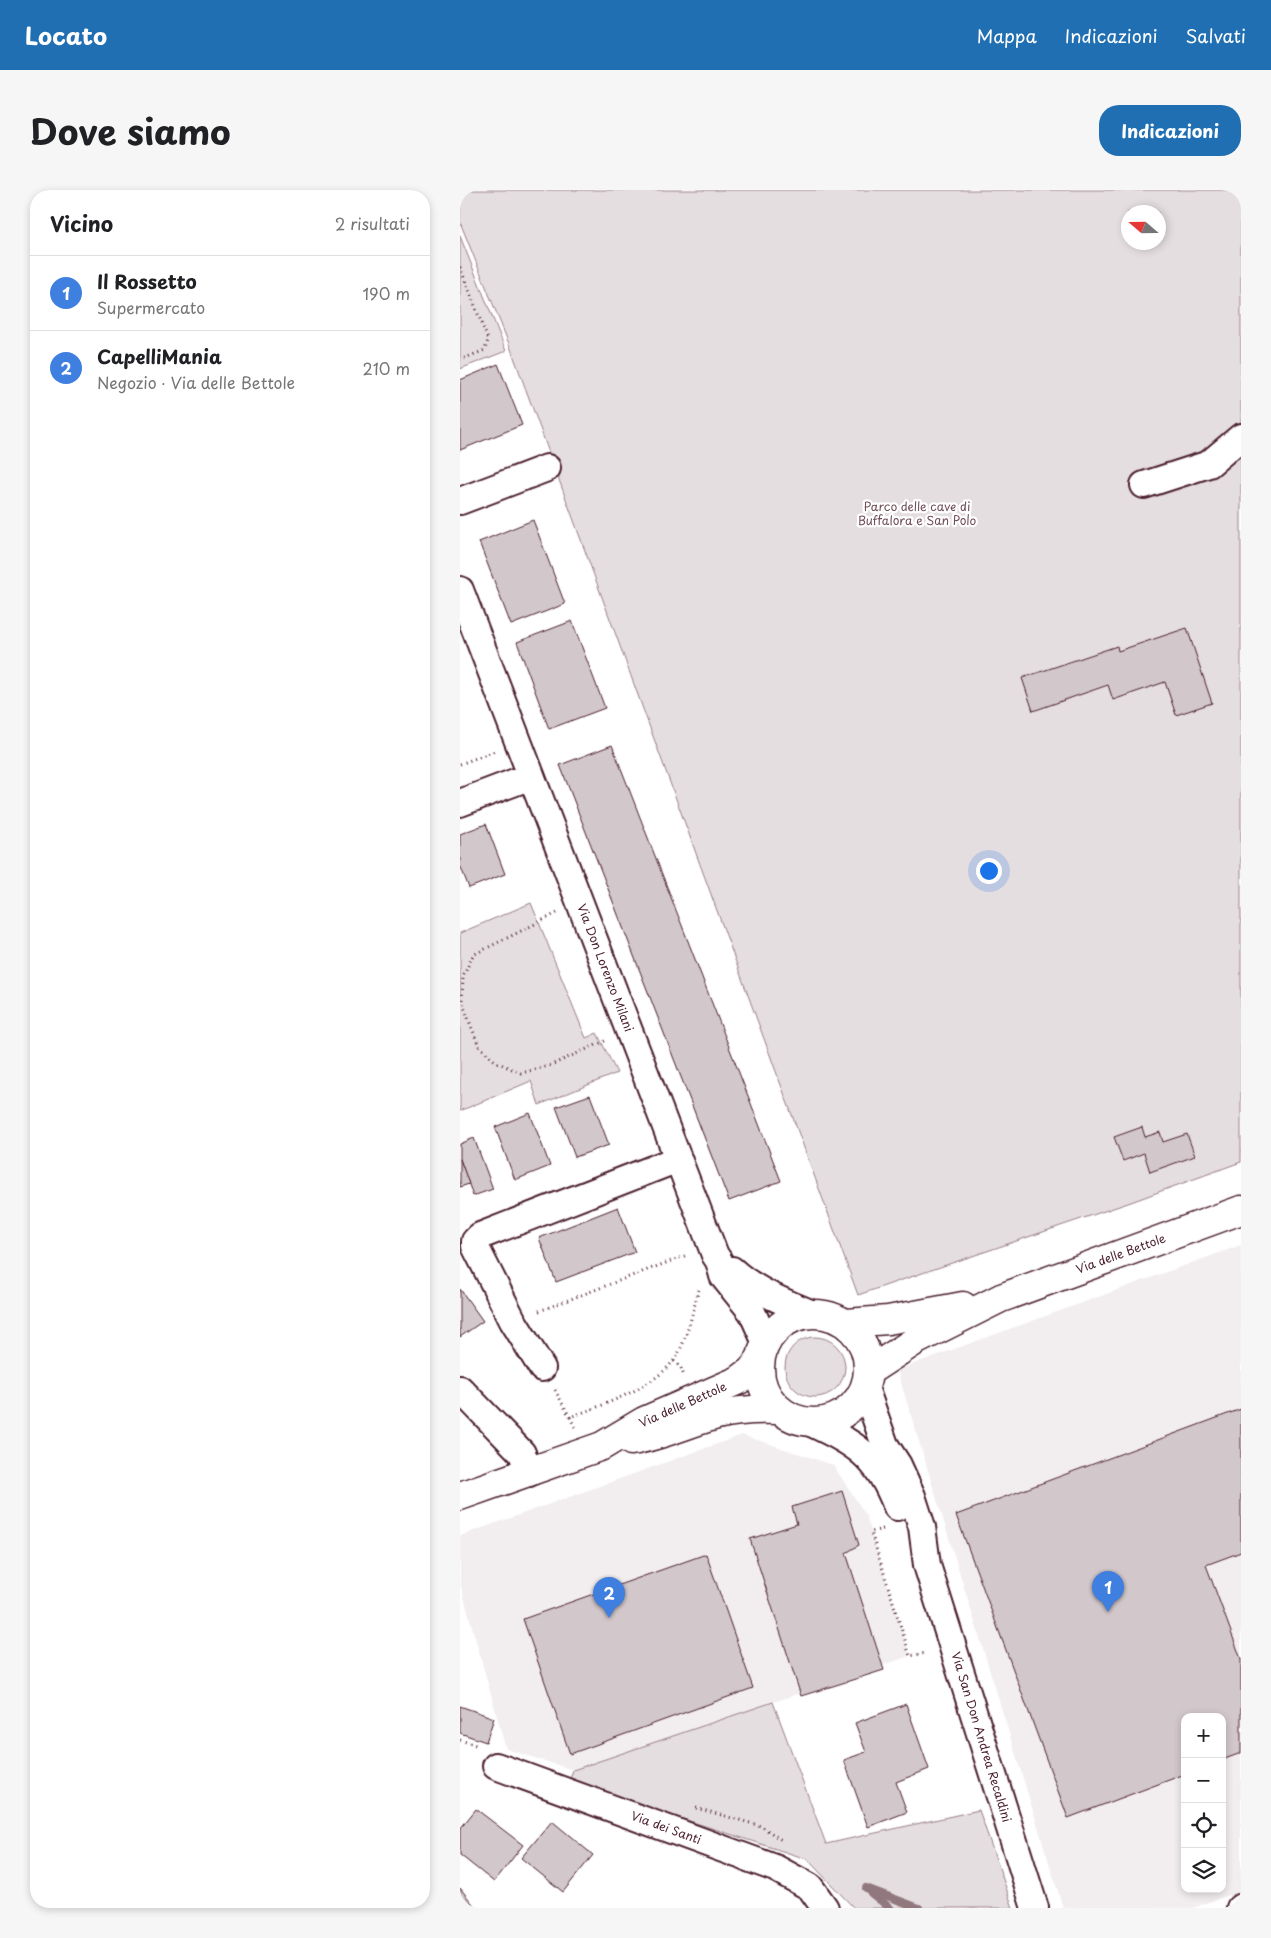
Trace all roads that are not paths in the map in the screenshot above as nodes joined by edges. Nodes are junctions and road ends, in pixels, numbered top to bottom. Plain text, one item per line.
1 (1241, 437) edge
2 (547, 468) dead end
3 (1144, 485) dead end
4 (460, 501) edge
5 (460, 590) edge
6 (531, 776) junction
7 (460, 803) edge
8 (678, 1160) junction
9 (1241, 1210) edge
10 (468, 1249) edge
11 (717, 1258) junction
12 (1001, 1298) junction
13 (810, 1313) junction
14 (846, 1323) junction
15 (763, 1351) junction
16 (542, 1368) dead end
17 (867, 1380) junction
18 (460, 1389) edge
19 (779, 1410) junction
20 (809, 1422) junction
21 (602, 1446) junction
22 (529, 1473) junction
23 (460, 1496) edge
24 (927, 1566) junction
25 (496, 1766) dead end
26 (825, 1908) edge
27 (1035, 1908) edge

1 - 3 street
2 - 4 street
5 - 6 street, Via Don Lorenzo Milani
6 - 7 street
6 - 8 street, Via Don Lorenzo Milani
8 - 10 street
8 - 11 street, Via Don Lorenzo Milani
9 - 12 main road, Via delle Bettole
10 - 16 street
11 - 13 street
11 - 15 street, Via Don Lorenzo Milani
12 - 14 main road, Via delle Bettole
12 - 17 main road, Via delle Bettole
13 - 14 main road
13 - 15 main road
14 - 17 main road
15 - 19 main road
15 - 21 main road, Via delle Bettole
17 - 20 main road
17 - 24 street, Via San Don Andrea Recaldini
18 - 22 street
19 - 20 main road
19 - 21 main road, Via delle Bettole
20 - 24 street, Via San Don Andrea Recaldini
21 - 22 main road, Via delle Bettole
22 - 23 main road, Via delle Bettole
24 - 27 street, Via San Don Andrea Recaldini
25 - 26 street, Via dei Santi

